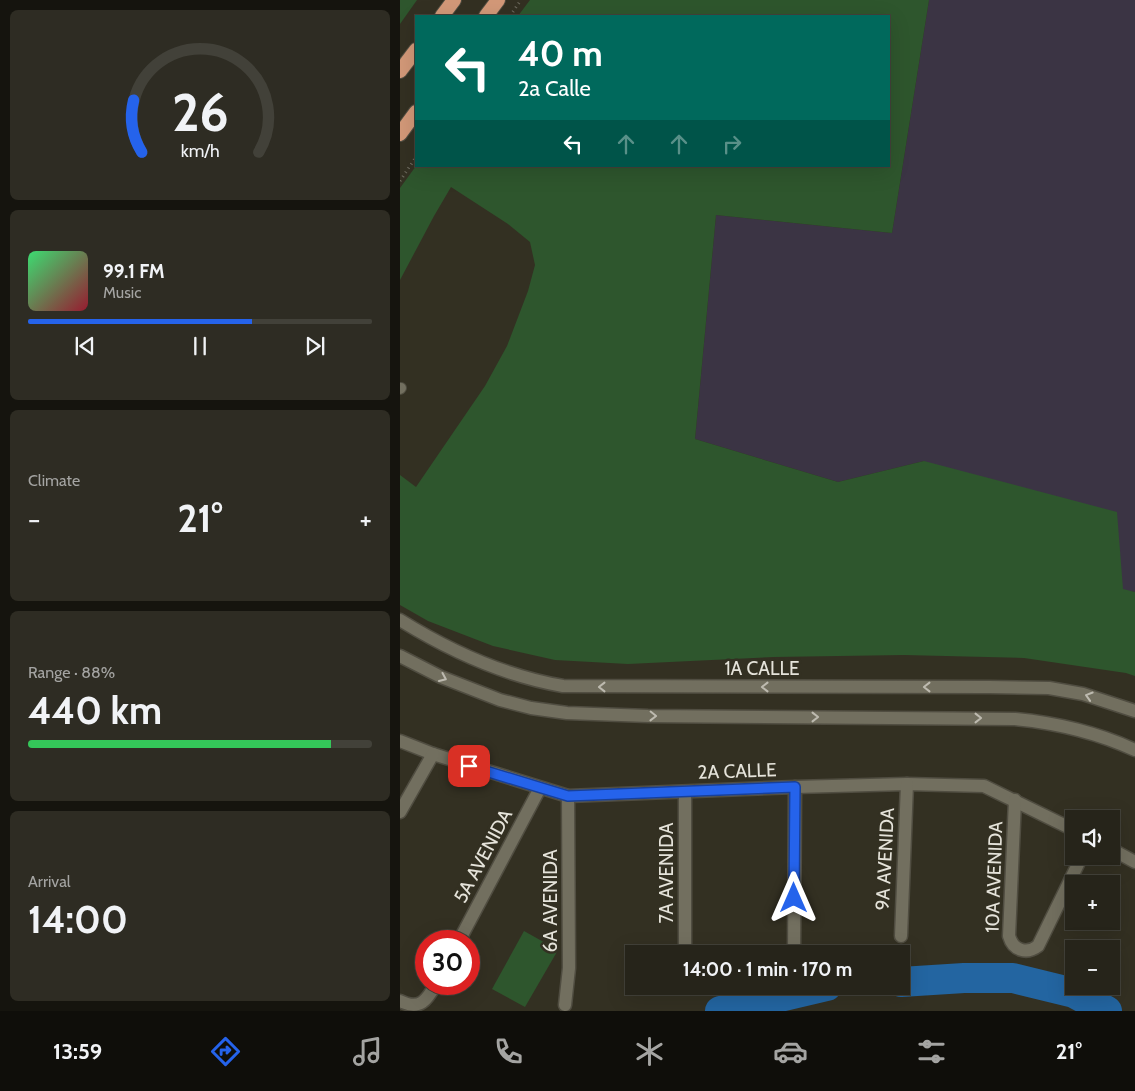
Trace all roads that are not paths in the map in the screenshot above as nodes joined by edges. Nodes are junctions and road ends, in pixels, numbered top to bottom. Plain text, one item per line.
1 (454, 0) edge
2 (498, 0) edge
3 (443, 15) edge
4 (487, 15) edge
5 (415, 51) edge
6 (400, 72) edge
7 (415, 113) edge
8 (400, 134) edge
9 (400, 620) edge
10 (400, 656) edge
11 (1135, 712) edge
12 (400, 741) edge
13 (1135, 750) edge
14 (433, 754) junction
15 (908, 784) junction
16 (795, 787) junction
17 (540, 788) junction
18 (685, 792) junction
19 (568, 796) junction
20 (1016, 800) junction
21 (400, 812) edge
22 (1065, 825) edge
23 (1120, 854) edge
24 (1135, 862) edge
25 (1078, 865) edge
26 (465, 930) edge
27 (901, 936) dead end
28 (685, 945) edge
29 (794, 945) edge
30 (430, 995) edge
31 (400, 1001) edge
32 (564, 1005) dead end

1 - 3 highway
2 - 4 highway
5 - 6 highway
7 - 8 highway
11 -> 9 street, 1A CALLE
10 -> 13 street
12 - 14 street, 2A CALLE
14 - 17 street, 2A CALLE
14 - 21 street
15 - 16 street, 2A CALLE
15 - 20 street, 2A CALLE
15 - 27 street, 9A AVENIDA
16 - 18 street, 2A CALLE
16 - 29 street
17 - 19 street, 2A CALLE
17 - 26 street, 5A AVENIDA
18 - 19 street, 2A CALLE
18 - 28 street, 7A AVENIDA
19 - 32 street, 6A AVENIDA
20 - 22 street, 2A CALLE
20 - 25 street, 10A AVENIDA
23 - 24 street
30 - 31 street

